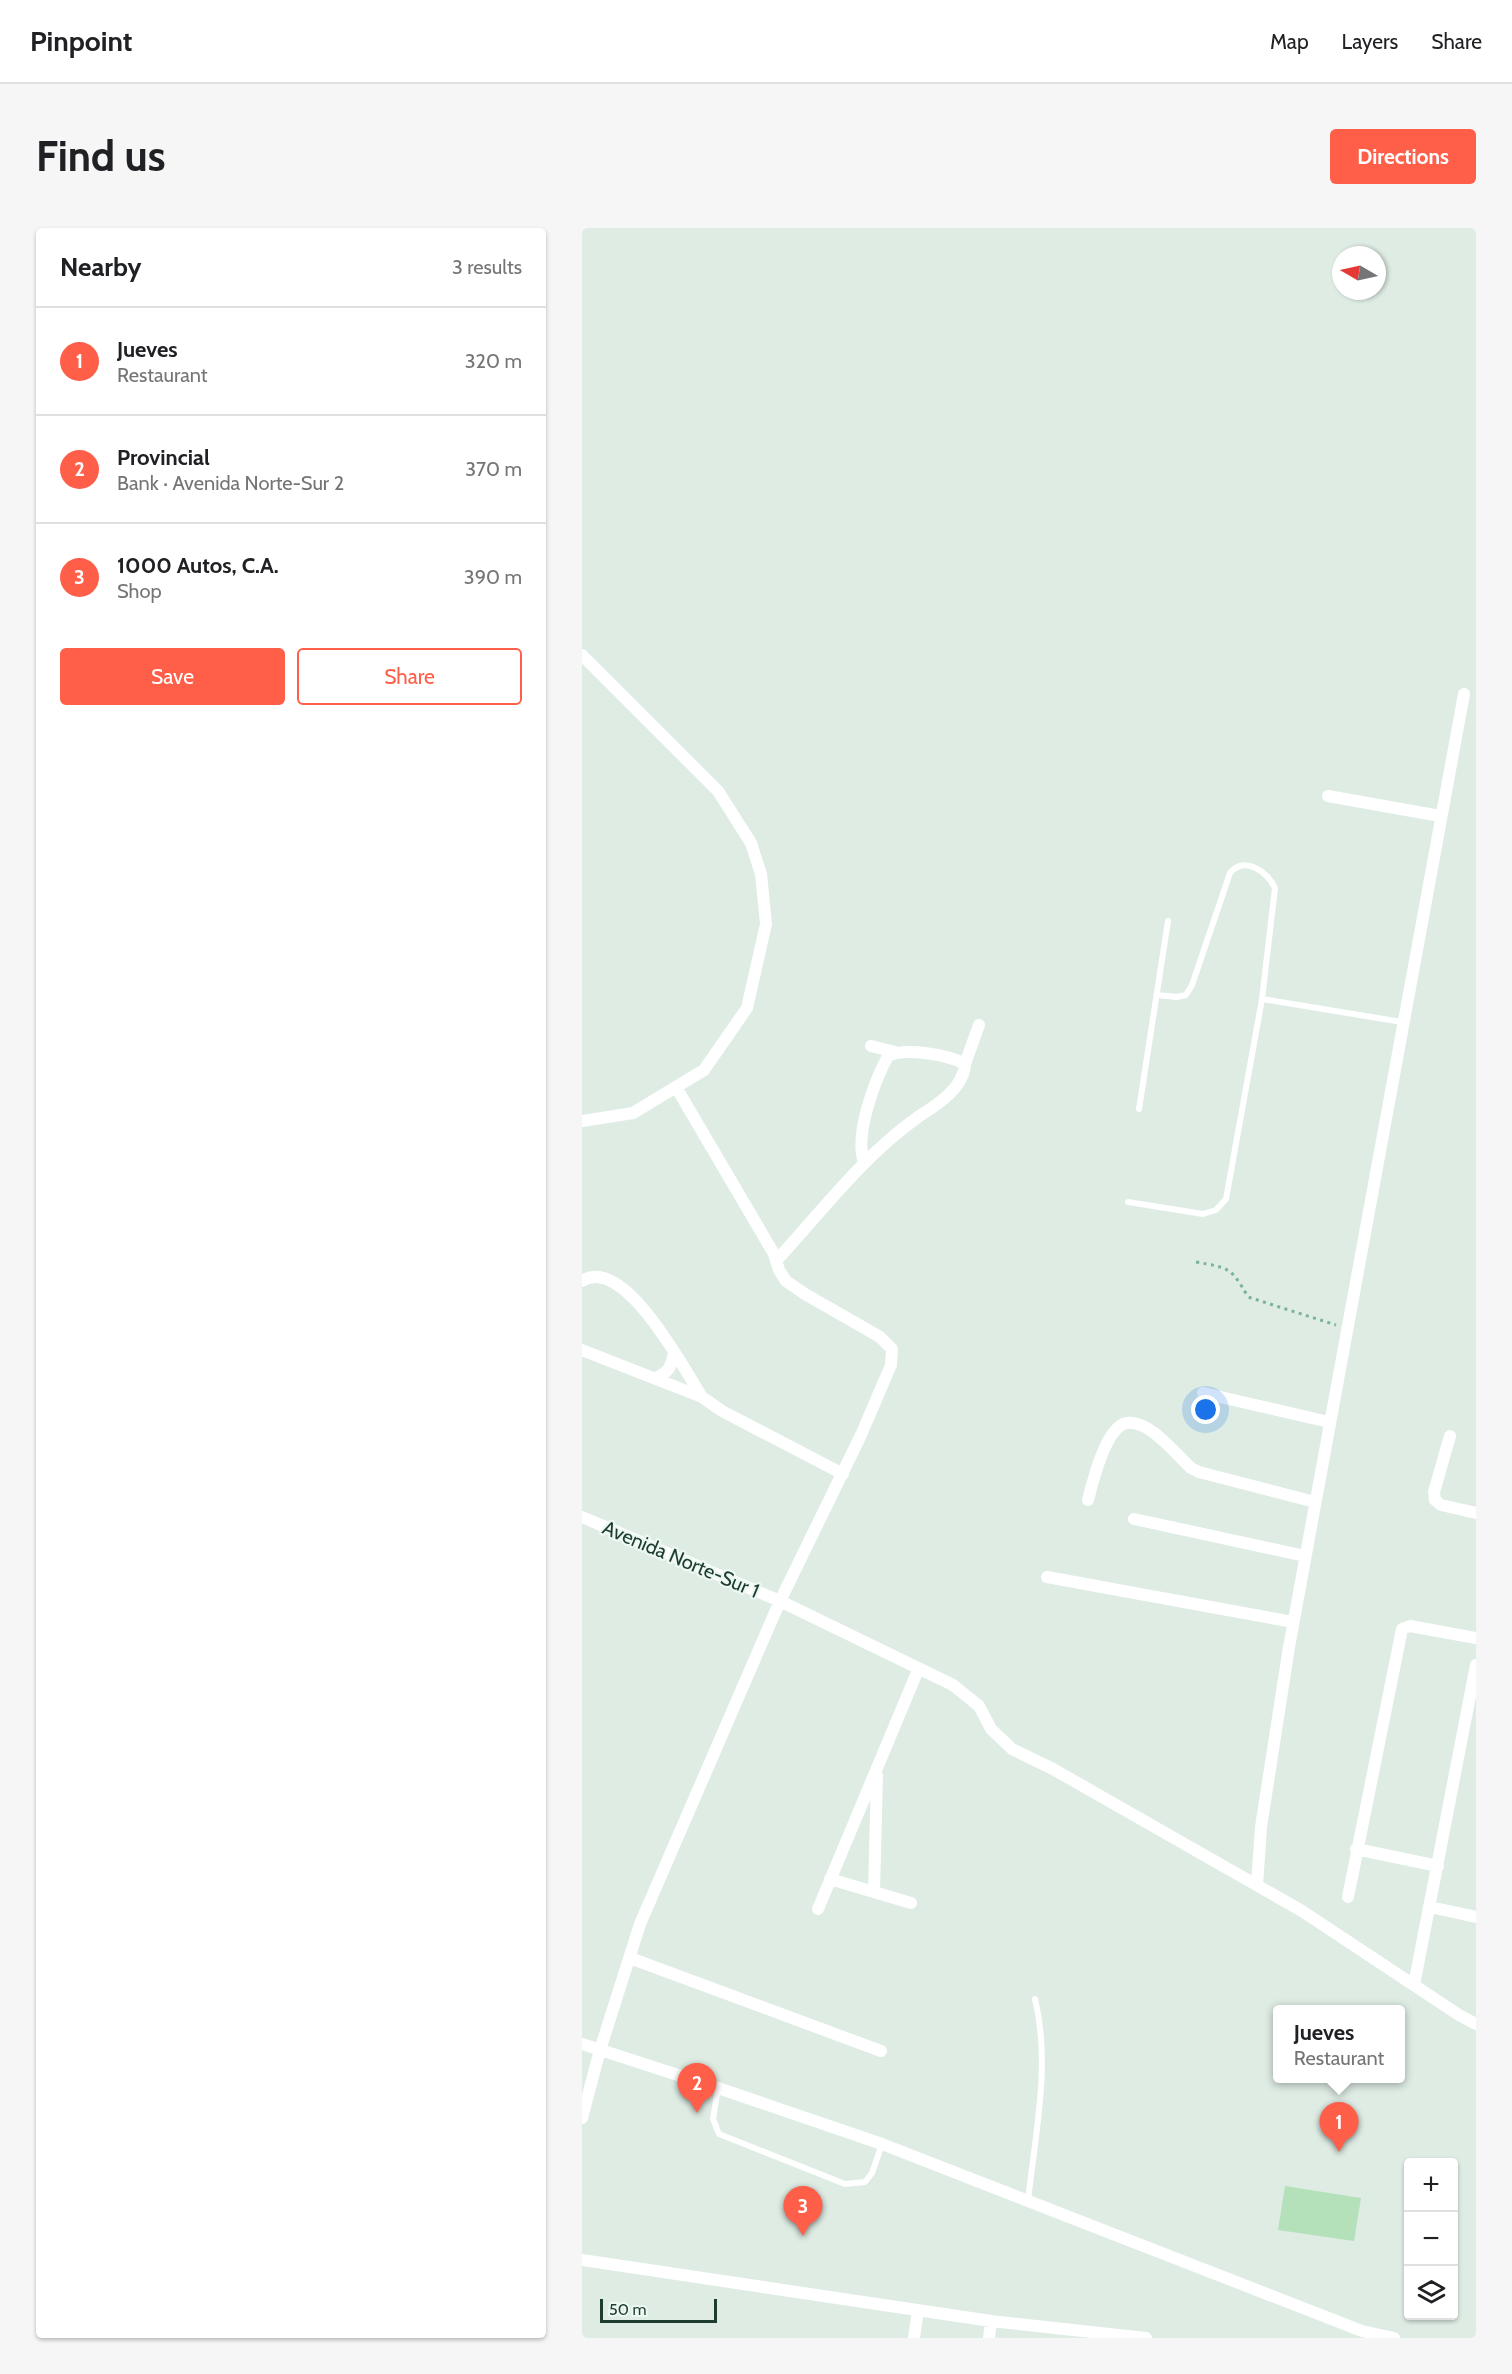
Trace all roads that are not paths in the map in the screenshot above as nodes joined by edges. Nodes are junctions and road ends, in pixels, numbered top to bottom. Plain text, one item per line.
1 (582, 655) edge
2 (1464, 694) dead end
3 (1328, 796) dead end
4 (1440, 816) junction
5 (1168, 921) dead end
6 (1157, 995) junction
7 (1262, 999) junction
8 (1402, 1022) junction
9 (979, 1024) dead end
10 (871, 1046) dead end
11 (895, 1052) junction
12 (965, 1064) junction
13 (676, 1087) junction
14 (1139, 1109) dead end
15 (582, 1121) edge
16 (864, 1162) junction
17 (1128, 1202) dead end
18 (776, 1261) junction
19 (582, 1281) edge
20 (582, 1350) edge
21 (674, 1353) junction
22 (655, 1378) junction
23 (1203, 1392) dead end
24 (702, 1397) junction
25 (1329, 1422) junction
26 (1450, 1436) dead end
27 (843, 1473) junction
28 (1088, 1500) dead end
29 (1315, 1502) junction
30 (1476, 1513) edge
31 (582, 1517) edge
32 (1134, 1519) dead end
33 (1305, 1556) junction
34 (1047, 1577) dead end
35 (780, 1601) junction
36 (1293, 1622) junction
37 (1476, 1638) edge
38 (918, 1670) junction
39 (1475, 1673) edge
40 (877, 1768) junction
41 (1356, 1849) junction
42 (1438, 1866) junction
43 (830, 1879) junction
44 (1257, 1885) junction
45 (874, 1892) junction
46 (1348, 1898) dead end
47 (911, 1903) dead end
48 (1430, 1907) junction
49 (818, 1909) dead end
50 (1476, 1917) edge
51 (630, 1958) junction
52 (1414, 1986) junction
53 (1035, 1999) dead end
54 (1476, 2024) edge
55 (582, 2043) edge
56 (600, 2050) junction
57 (881, 2051) dead end
58 (718, 2088) junction
59 (582, 2118) edge
60 (882, 2144) junction
61 (1028, 2202) junction
62 (582, 2260) edge
63 (918, 2310) junction
64 (990, 2321) junction
65 (914, 2338) edge
66 (989, 2338) edge
67 (1146, 2338) edge
68 (1394, 2338) edge

1 - 13 street
2 - 4 street
3 - 4 street
4 - 8 street
5 - 6 lane
6 - 7 lane
6 - 14 lane
7 - 8 lane
7 - 17 lane
8 - 25 street
9 - 12 street
10 - 11 street
11 - 12 street
11 - 16 street
12 - 16 street
13 - 15 street
13 - 18 street
16 - 18 street
18 - 27 street
19 - 21 street
20 - 22 street
21 - 22 street
21 - 24 street
22 - 24 street
23 - 25 street
24 - 27 street
25 - 29 street
26 - 30 street
27 - 35 street
28 - 29 street
29 - 33 street
31 - 35 street, Avenida Norte-Sur 1
32 - 33 street
33 - 36 street
34 - 36 street
35 - 38 street, Avenida Norte-Sur 1
35 - 51 street
36 - 44 street
37 - 41 street
38 - 40 street
38 - 44 street, Avenida Norte-Sur 1
39 - 42 street
40 - 43 street
40 - 45 street
41 - 42 street
41 - 46 street
42 - 48 street
43 - 45 street
43 - 49 street
44 - 52 street, Avenida Norte-Sur 1
45 - 47 street
48 - 50 street
48 - 52 street
51 - 56 street
51 - 57 street
52 - 54 street, Avenida Norte-Sur 1
53 - 61 lane
55 - 56 street
56 - 58 street
56 - 59 street
58 - 60 street
58 - 60 lane
60 - 61 street
61 - 68 street
62 - 63 street
63 - 64 street
63 - 65 street
64 - 66 street
64 - 67 street

